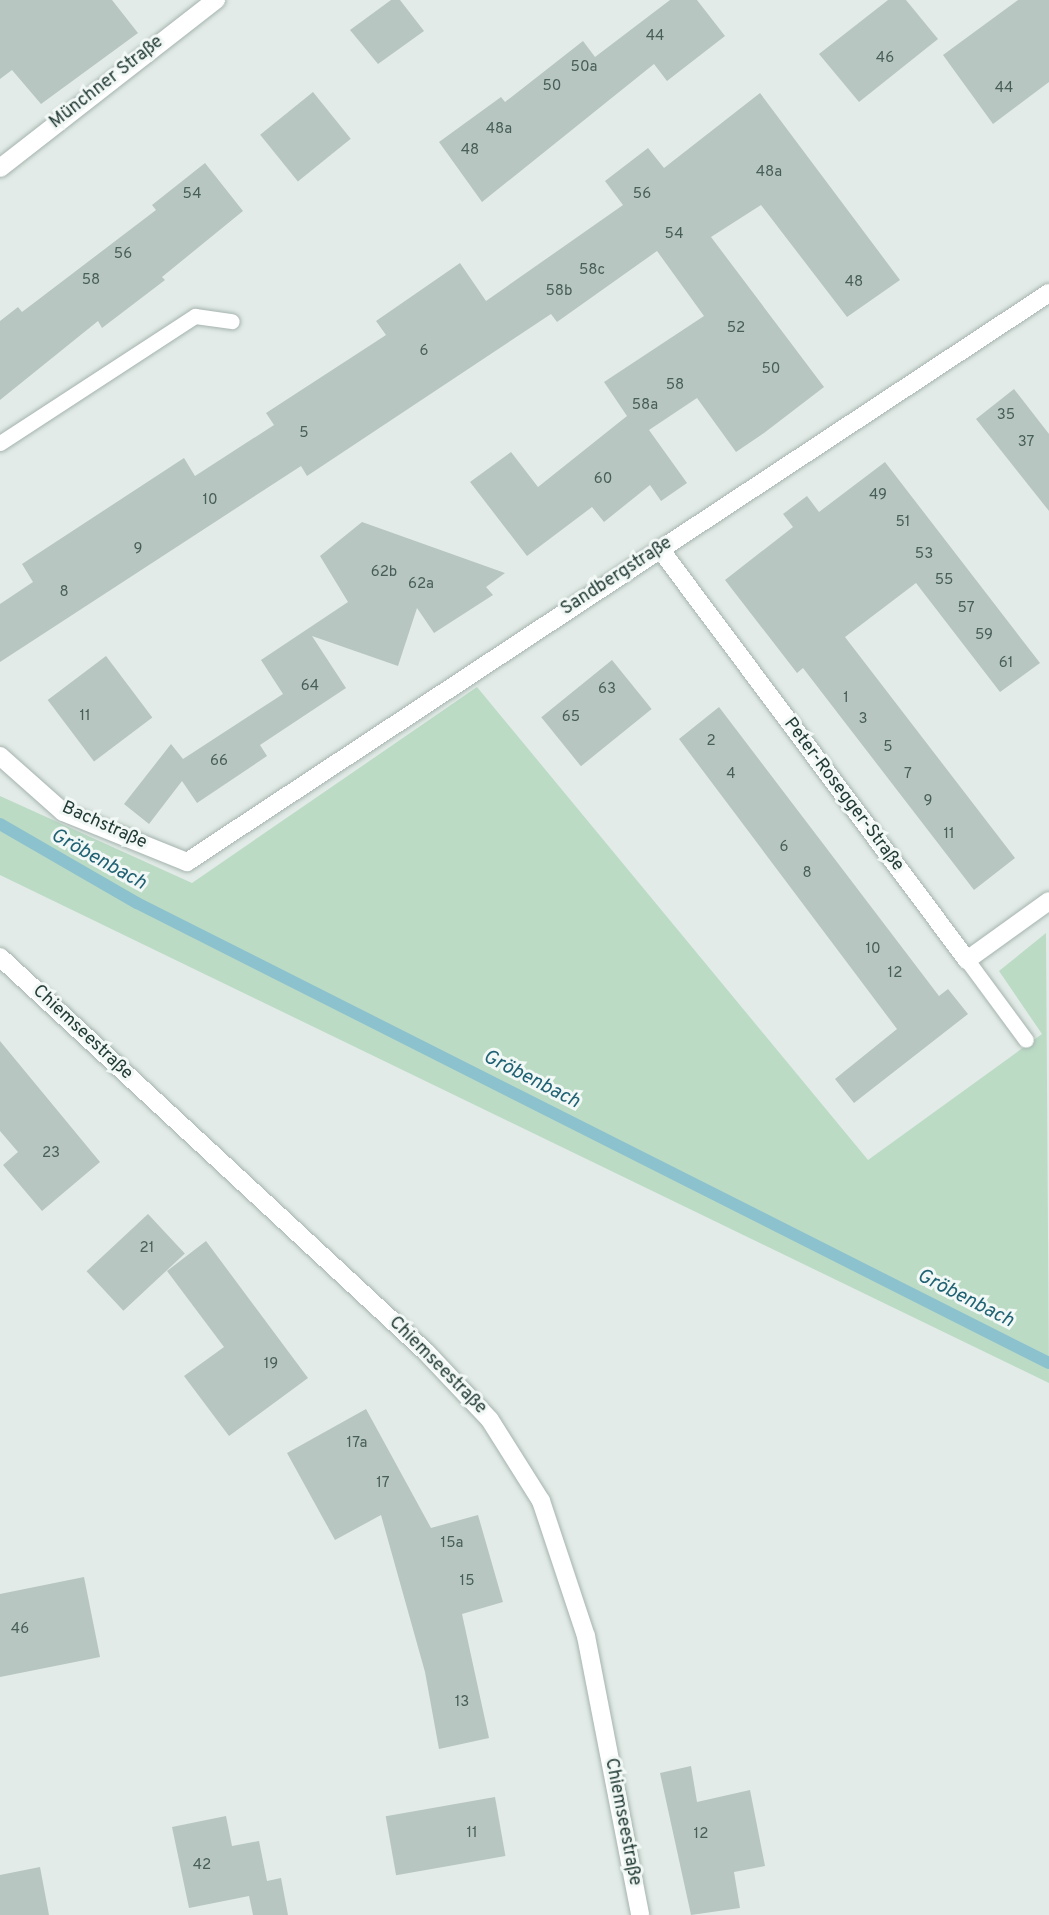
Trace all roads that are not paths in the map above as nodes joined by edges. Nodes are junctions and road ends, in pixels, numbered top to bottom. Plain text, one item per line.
1 (216, 0) edge
2 (0, 168) edge
3 (1049, 293) edge
4 (232, 321) dead end
5 (0, 443) edge
6 (660, 549) junction
7 (0, 756) edge
8 (187, 862) joint
9 (1049, 901) edge
10 (0, 957) edge
11 (967, 960) junction
12 (1026, 1040) dead end
13 (640, 1915) edge

1 - 2 street, Münchner Straße
3 - 6 street, Sandbergstraße
4 - 5 lane
6 - 8 street, Sandbergstraße
6 - 11 street, Peter-Rosegger-Straße
7 - 8 street, Bachstraße
9 - 11 street
10 - 13 street, Chiemseestraße
11 - 12 lane

